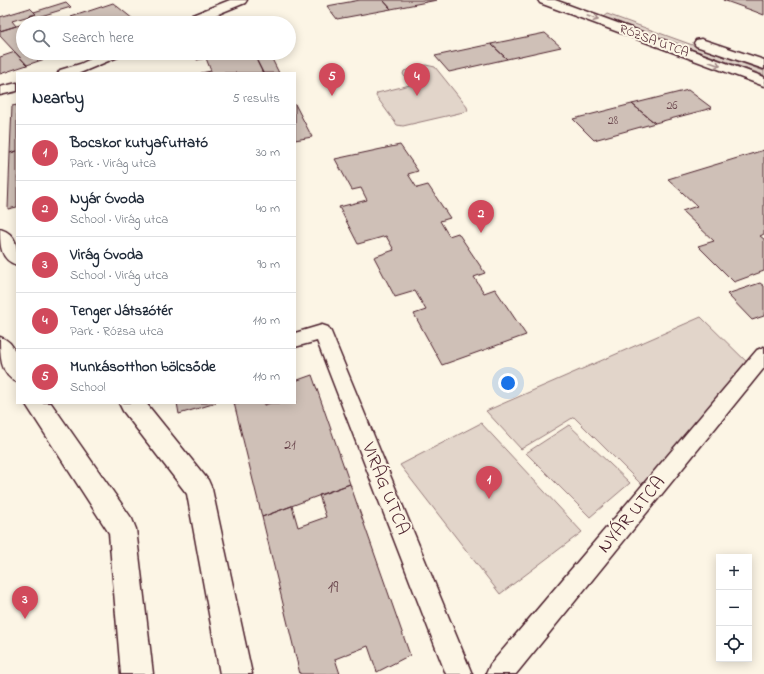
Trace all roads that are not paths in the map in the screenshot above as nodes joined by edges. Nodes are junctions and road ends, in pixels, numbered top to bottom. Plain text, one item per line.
1 (241, 0) edge
2 (544, 0) edge
3 (202, 16) edge
4 (691, 39) dead end
5 (103, 60) edge
6 (764, 65) edge
7 (85, 70) edge
8 (72, 72) edge
9 (764, 82) edge
10 (16, 87) edge
11 (0, 91) edge
12 (0, 236) edge
13 (16, 257) edge
14 (296, 340) edge
15 (0, 346) edge
16 (764, 355) edge
17 (16, 370) edge
18 (38, 404) edge
19 (132, 404) edge
20 (137, 674) edge
21 (236, 674) edge
22 (459, 674) edge
23 (499, 674) edge

1 - 3 street
2 -> 9 street, RÓZSA UTCA
4 - 6 street, RÓZSA UTCA
5 - 7 street
7 - 8 street
10 - 11 street
12 - 13 street
14 - 22 street, VIRÁG UTCA
15 - 17 street
16 - 23 street, NYÁR UTCA
18 - 20 street
19 - 21 street

